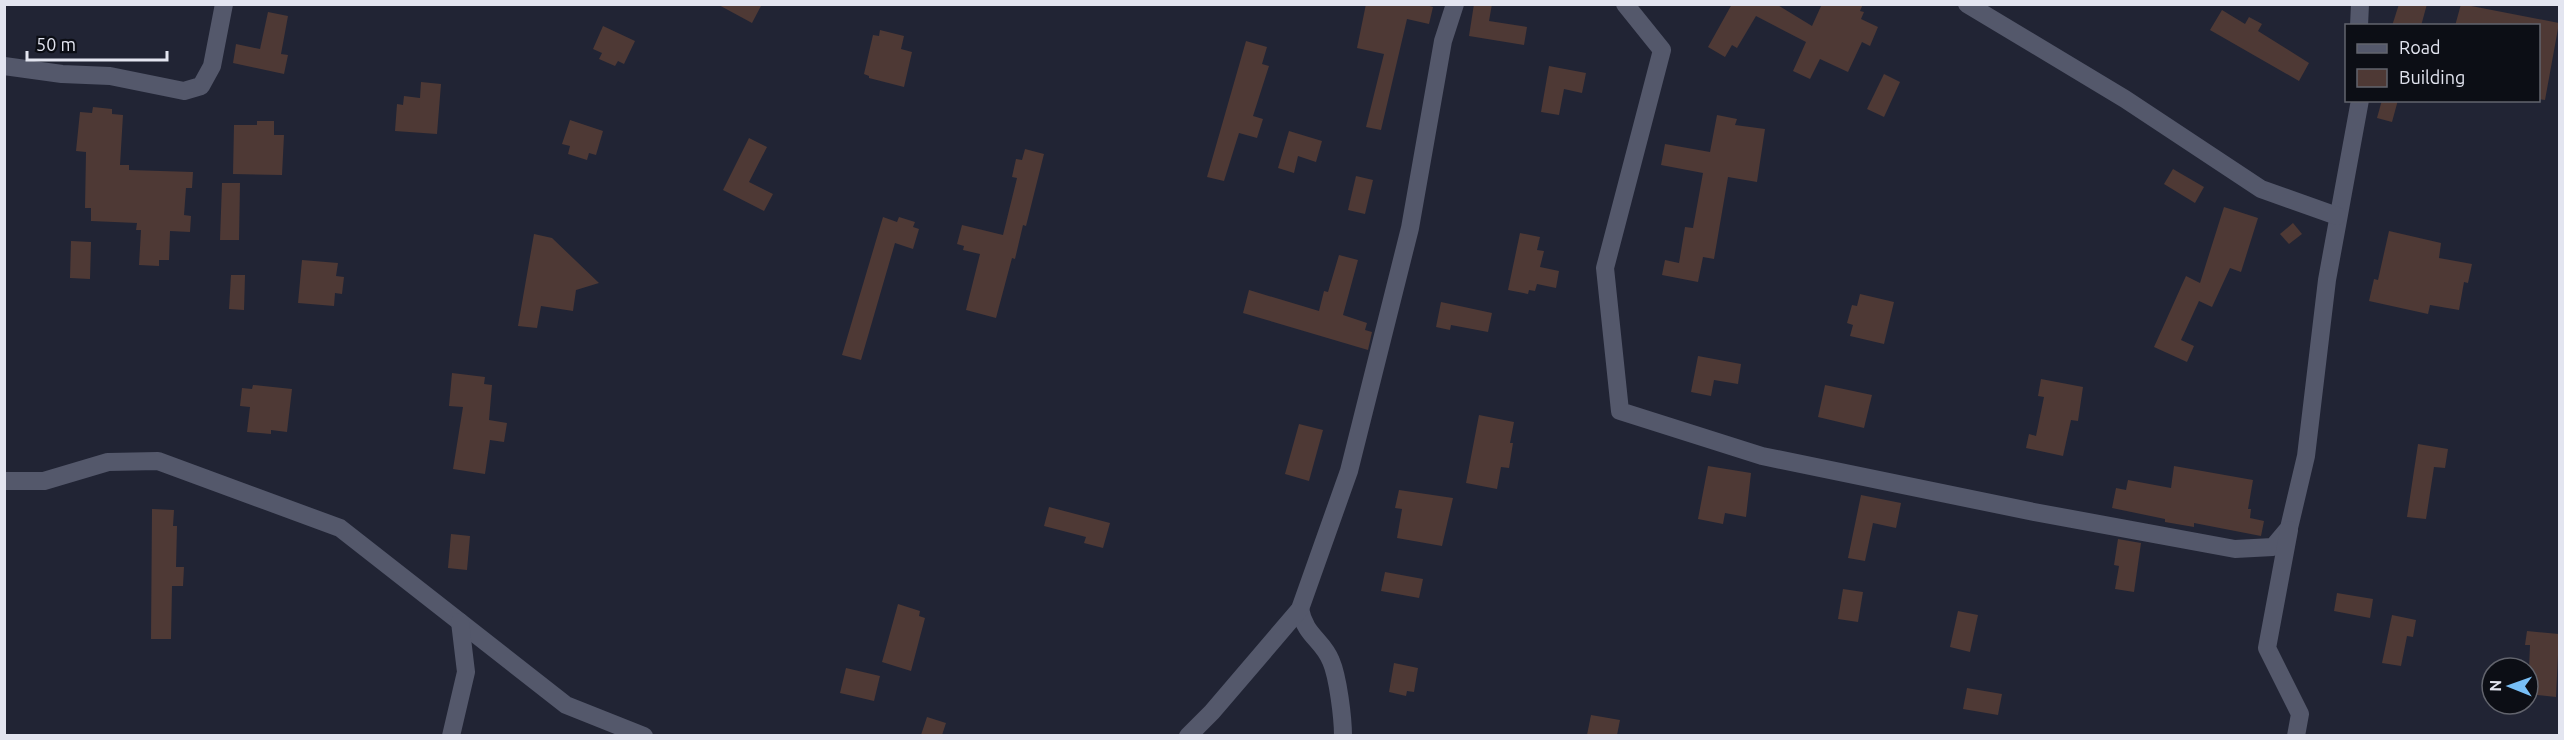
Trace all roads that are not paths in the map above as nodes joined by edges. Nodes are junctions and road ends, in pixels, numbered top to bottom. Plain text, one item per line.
1 (224, 4) edge
2 (1455, 4) edge
3 (1625, 4) edge
4 (1967, 4) edge
5 (2360, 4) edge
6 (2359, 24) edge
7 (4, 66) edge
8 (2360, 102) edge
9 (2337, 216) junction
10 (4, 481) edge
11 (2289, 528) junction
12 (1300, 609) junction
13 (459, 622) junction
14 (451, 735) edge
15 (644, 735) edge
16 (1188, 735) edge
17 (1343, 735) edge
18 (2296, 735) edge

1 - 7 street
2 - 12 street
3 - 11 street
4 - 9 street
5 - 6 street
8 - 9 street
9 - 11 street
10 - 13 street
11 - 18 street
12 - 16 street
12 - 17 street
13 - 14 street
13 - 15 street

